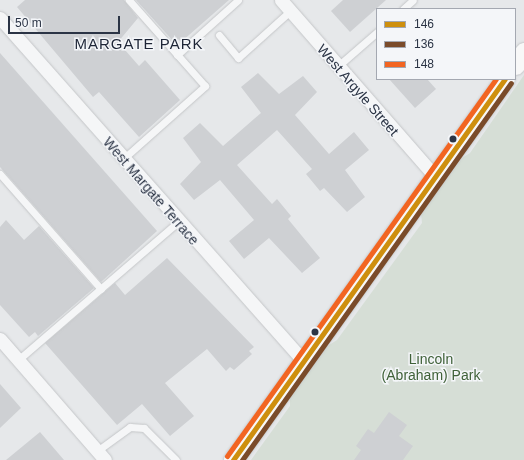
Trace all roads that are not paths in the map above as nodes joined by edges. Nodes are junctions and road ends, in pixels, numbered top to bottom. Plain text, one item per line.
1 (129, 0) edge
2 (238, 0) edge
3 (281, 0) edge
4 (413, 0) edge
5 (404, 8) edge
6 (290, 11) junction
7 (0, 18) edge
8 (376, 33) edge
9 (219, 36) dead end
10 (524, 52) edge
11 (177, 55) junction
12 (516, 64) edge
13 (338, 66) junction
14 (504, 80) edge
15 (123, 159) junction
16 (0, 174) edge
17 (437, 178) junction
18 (178, 222) junction
19 (101, 289) junction
20 (0, 339) edge
21 (18, 360) junction
22 (304, 362) junction
23 (101, 455) edge
24 (176, 460) edge
25 (233, 460) edge

1 - 11 lane
2 - 11 lane
3 - 6 street, West Argyle Street
4 - 5 lane
6 - 9 lane
6 - 13 street, West Argyle Street
7 - 15 street, West Margate Terrace
8 - 13 lane
10 - 12 street
11 - 15 lane
13 - 17 street, West Argyle Street
14 - 17 street
15 - 18 street, West Margate Terrace
16 - 19 lane
17 - 22 street
18 - 19 lane
18 - 22 street, West Margate Terrace
19 - 21 lane
20 - 21 street
21 - 23 street
22 - 25 street
23 - 24 lane

